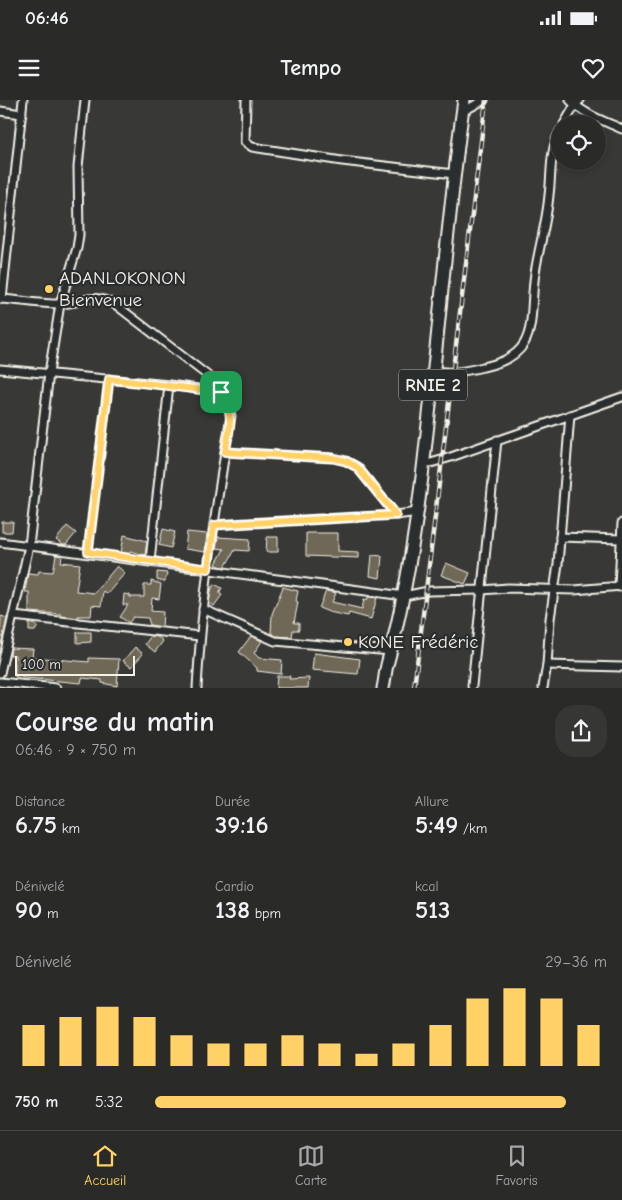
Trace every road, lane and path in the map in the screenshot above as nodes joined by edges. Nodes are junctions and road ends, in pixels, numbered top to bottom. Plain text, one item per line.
1 (24, 100) edge
2 (85, 100) edge
3 (246, 100) edge
4 (464, 100) edge
5 (484, 100) edge
6 (575, 102) edge
7 (0, 111) edge
8 (462, 112) junction
9 (22, 114) junction
10 (568, 115) edge
11 (622, 128) edge
12 (551, 166) edge
13 (454, 174) junction
14 (1, 299) edge
15 (60, 304) junction
16 (0, 369) edge
17 (434, 371) junction
18 (50, 373) junction
19 (109, 379) junction
20 (169, 385) junction
21 (221, 392) junction
22 (622, 397) edge
23 (570, 414) junction
24 (498, 440) junction
25 (225, 452) junction
26 (424, 465) junction
27 (418, 512) junction
28 (396, 515) junction
29 (622, 523) edge
30 (214, 525) junction
31 (560, 537) junction
32 (621, 539) junction
33 (0, 542) edge
34 (29, 546) junction
35 (88, 552) junction
36 (150, 561) junction
37 (208, 569) junction
38 (621, 586) edge
39 (555, 589) junction
40 (482, 590) junction
41 (404, 596) junction
42 (203, 609) junction
43 (14, 616) junction
44 (200, 636) junction
45 (391, 651) junction
46 (547, 665) junction
47 (622, 667) edge
48 (386, 668) junction
49 (0, 673) edge
50 (0, 682) edge
51 (472, 686) dead end
52 (56, 688) edge
53 (197, 688) edge
54 (375, 688) edge
55 (383, 688) edge
56 (543, 688) edge

1 - 9 street
2 - 15 street
3 - 13 street
4 - 8 highway, RNIE 2
5 - 8 street
6 - 10 street
6 - 11 street
7 - 9 street
8 - 13 highway, RNIE 2
9 - 14 street
12 - 17 street
13 - 17 highway, RNIE 2
14 - 15 street
15 - 18 street
15 - 21 street
16 - 18 street
17 - 26 highway, RNIE 2
18 - 19 street
18 - 34 street
19 - 20 street
19 - 35 street
20 - 21 street
20 - 36 street
21 - 25 street
22 - 23 street
23 - 24 street
23 - 31 street
24 - 26 street
24 - 40 street
25 - 28 street
25 - 30 street
26 - 27 highway, RNIE 2
27 - 28 street
27 - 41 highway, RNIE 2
28 - 30 street
29 - 32 street
30 - 37 street
31 - 32 street
31 - 39 street
32 - 38 street
33 - 34 street
34 - 35 street
34 - 43 street
35 - 36 street
36 - 37 street
37 - 41 street
37 - 42 street
38 - 39 street
39 - 40 street
39 - 46 street
40 - 41 street
40 - 51 street
41 - 45 highway, RNIE 2
42 - 44 street
42 - 45 street
43 - 44 street
43 - 49 street
44 - 53 street
45 - 48 highway, RNIE 2
46 - 47 street
46 - 56 street
48 - 54 highway, RNIE 2
48 - 55 highway, RNIE 2
50 - 52 street

